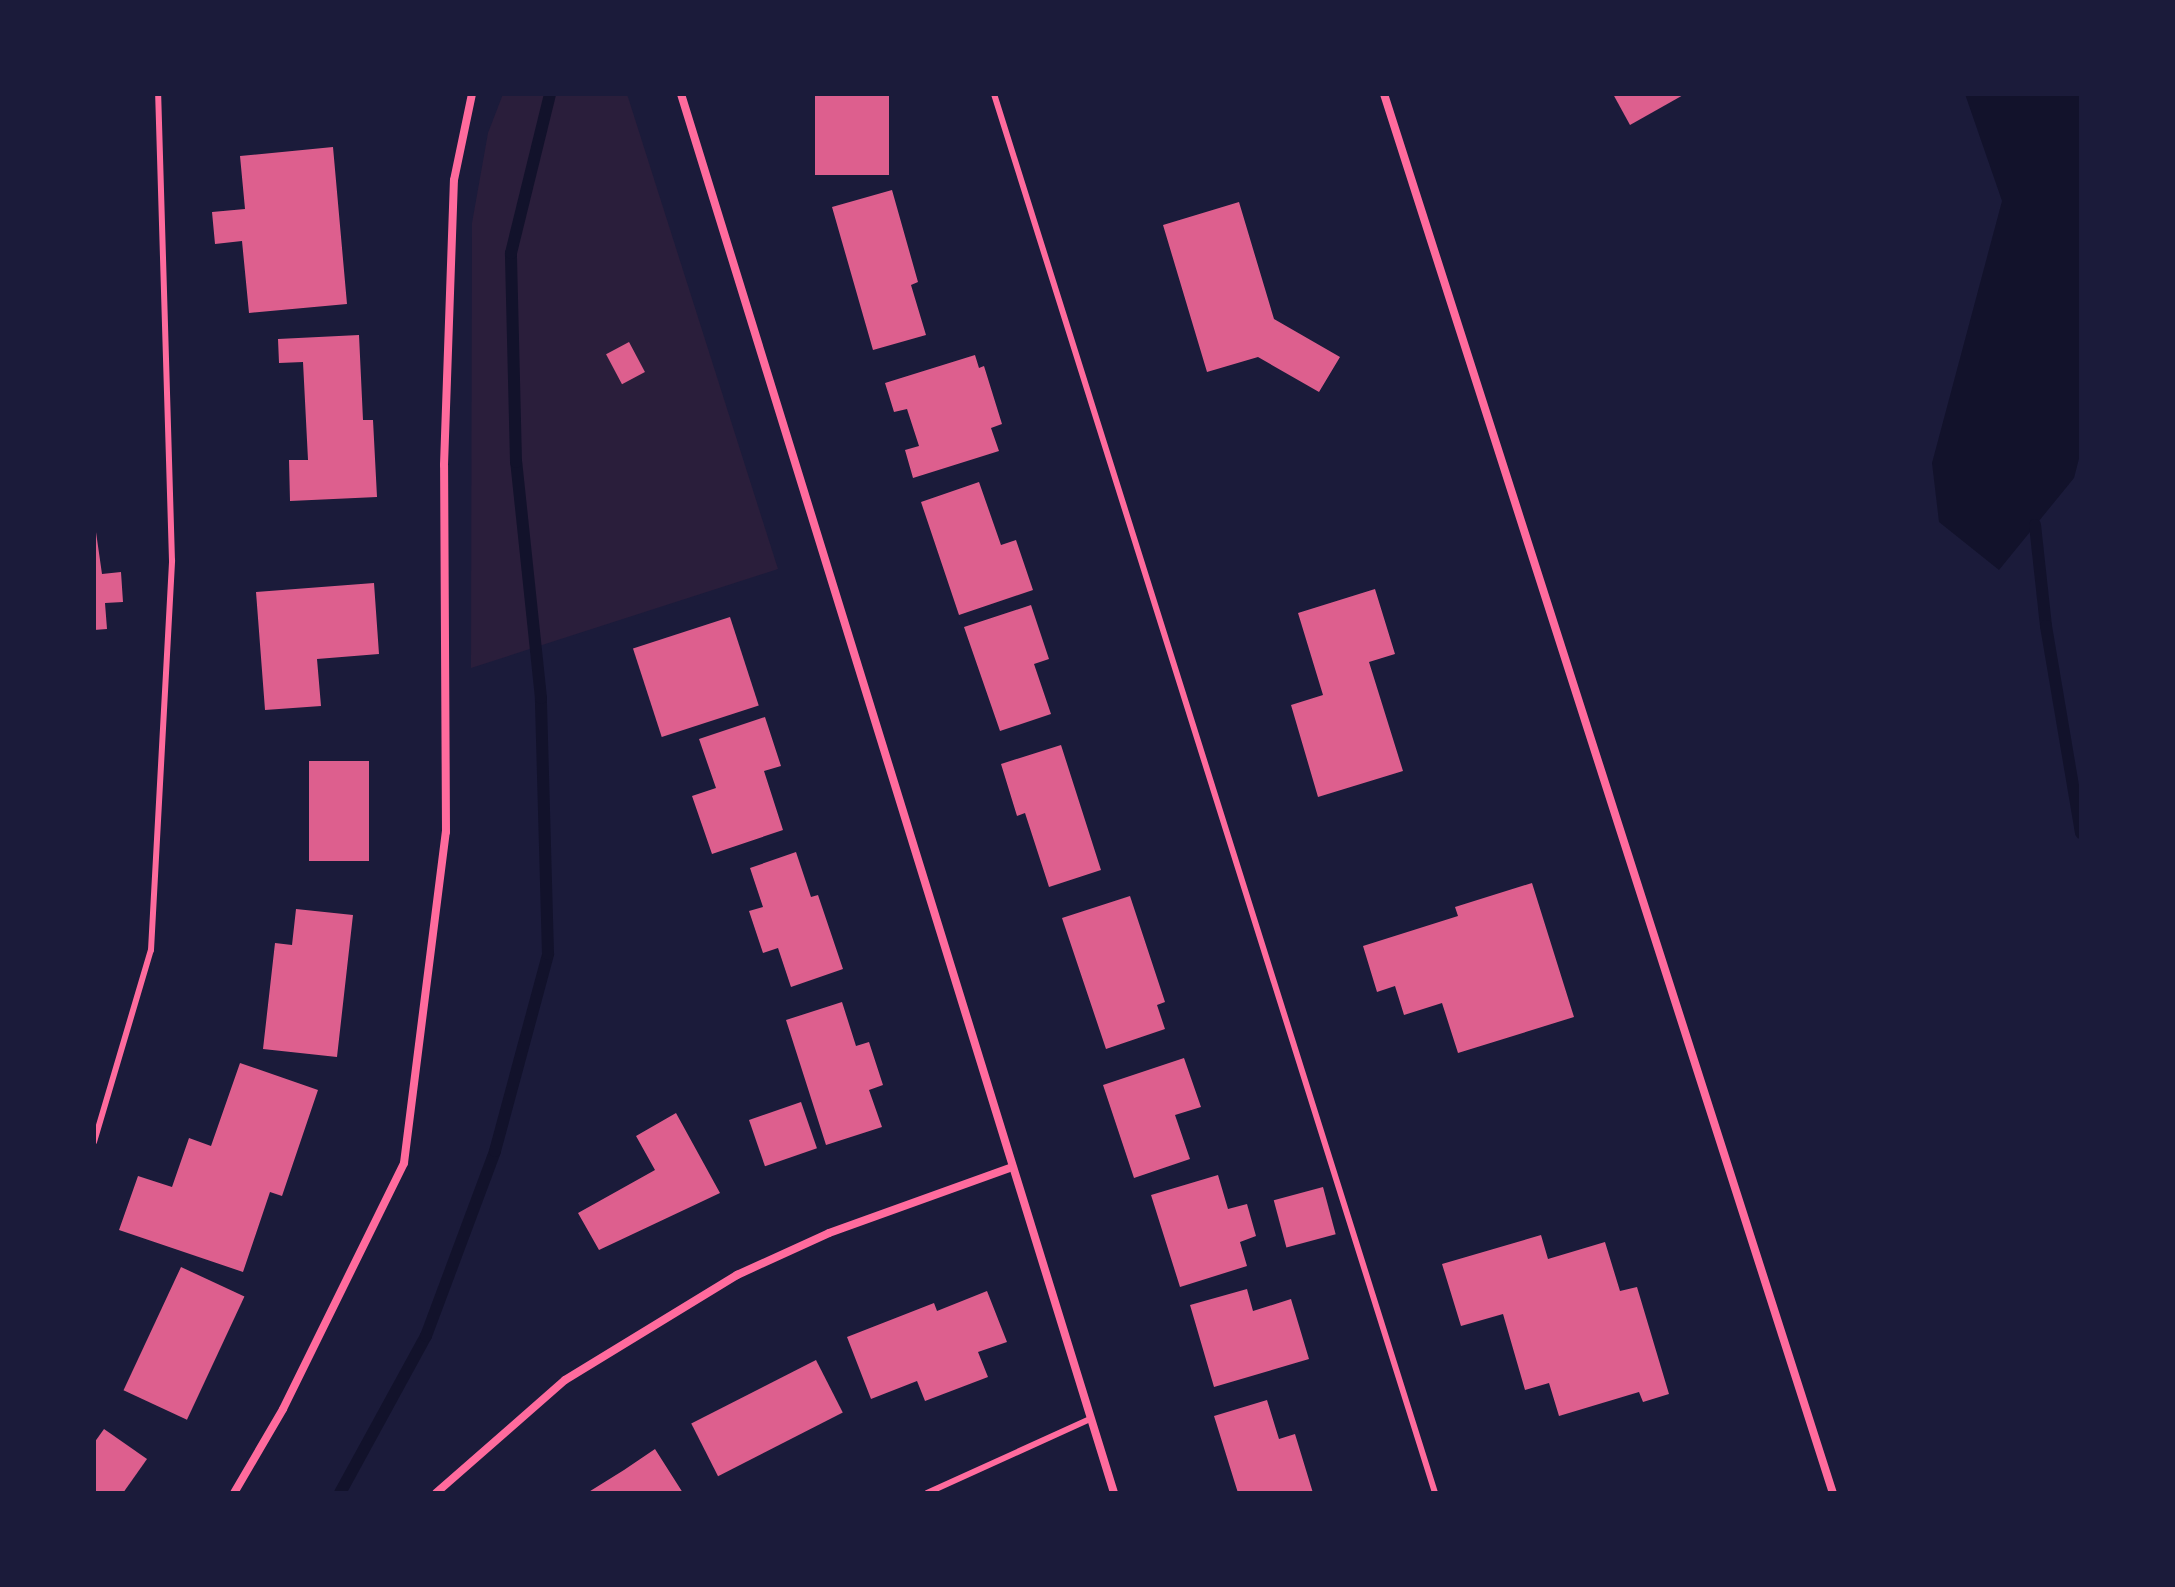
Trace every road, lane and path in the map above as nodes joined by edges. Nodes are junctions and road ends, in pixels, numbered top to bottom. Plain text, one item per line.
1 (158, 94) edge
2 (472, 94) edge
3 (681, 94) edge
4 (994, 94) edge
5 (1384, 94) edge
6 (94, 1142) edge
7 (1012, 1167) junction
8 (1090, 1419) junction
9 (234, 1493) edge
10 (436, 1493) edge
11 (927, 1493) edge
12 (1114, 1493) edge
13 (1435, 1493) edge
14 (1833, 1493) edge

1 - 6 lane
2 - 9 street
3 - 7 street
4 - 13 lane
5 - 14 street
7 - 8 street
7 - 10 street
8 - 11 lane
8 - 12 street

